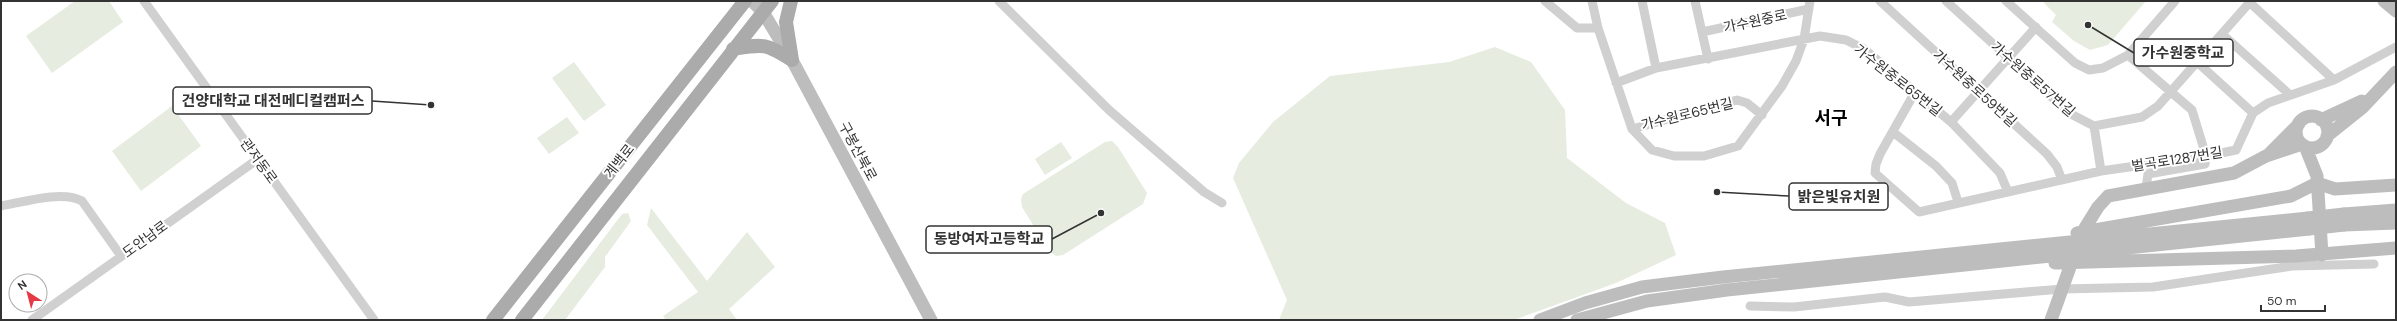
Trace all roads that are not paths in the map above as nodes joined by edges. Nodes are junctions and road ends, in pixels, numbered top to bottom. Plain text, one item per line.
1 (144, 1) edge
2 (745, 1) edge
3 (752, 1) edge
4 (772, 1) edge
5 (791, 1) edge
6 (1000, 1) edge
7 (1545, 1) edge
8 (1592, 1) edge
9 (1642, 1) edge
10 (1695, 1) edge
11 (1880, 1) edge
12 (1946, 1) edge
13 (2006, 1) edge
14 (2175, 1) edge
15 (2384, 1) edge
16 (2249, 2) edge
17 (1810, 5) edge
18 (2396, 11) edge
19 (763, 12) junction
20 (2036, 27) junction
21 (1598, 28) junction
22 (1702, 32) junction
23 (2222, 34) junction
24 (1804, 39) junction
25 (2396, 47) edge
26 (733, 49) junction
27 (2128, 55) junction
28 (2008, 58) junction
29 (1708, 59) junction
30 (792, 60) junction
31 (2197, 62) junction
32 (1656, 68) junction
33 (2396, 72) edge
34 (2334, 80) junction
35 (1616, 83) junction
36 (2170, 90) junction
37 (1978, 91) junction
38 (1915, 92) junction
39 (2289, 94) junction
40 (2371, 98) junction
41 (2253, 113) junction
42 (1762, 115) junction
43 (2321, 120) junction
44 (1951, 122) junction
45 (2299, 124) junction
46 (2094, 126) junction
47 (1632, 129) junction
48 (1893, 132) junction
49 (2326, 139) junction
50 (2304, 146) junction
51 (2206, 156) junction
52 (2266, 156) junction
53 (258, 159) junction
54 (2101, 171) junction
55 (2062, 180) junction
56 (2317, 180) junction
57 (2396, 185) edge
58 (2146, 188) junction
59 (2008, 192) junction
60 (1958, 202) junction
61 (1222, 203) dead end
62 (1, 206) edge
63 (2396, 210) edge
64 (2344, 220) junction
65 (2396, 222) edge
66 (2308, 224) junction
67 (2085, 228) dead end
68 (2018, 247) junction
69 (2396, 248) edge
70 (2322, 255) junction
71 (121, 256) junction
72 (2009, 260) junction
73 (2374, 264) dead end
74 (2070, 267) dead end
75 (2062, 289) junction
76 (1750, 306) dead end
77 (32, 320) edge
78 (374, 320) edge
79 (493, 320) edge
80 (522, 320) edge
81 (931, 320) edge
82 (1540, 320) edge
83 (1577, 320) edge
84 (2050, 320) edge

1 - 53 street, 관저동로
2 - 79 main road, 계백로
3 - 19 main road, 구봉산북로
4 - 19 main road, 계백로
5 - 30 main road
6 - 61 street
7 - 21 street
8 - 21 street, 가수원로65번길
9 - 32 street
10 - 22 street
11 - 37 street, 가수원중로59번길
12 - 28 street, 가수원중로57번길
13 - 20 street
14 - 27 street
15 - 18 main road
16 - 23 street
16 - 34 street
17 - 22 street, 가수원중로
17 - 24 street, 가수원로65번길
19 - 26 main road, 계백로
19 - 30 main road, 구봉산북로
20 - 27 street
20 - 28 street
21 - 35 street, 가수원로65번길
22 - 29 street
23 - 31 street
23 - 39 street
24 - 29 street, 가수원중로65번길
24 - 38 street, 가수원중로65번길
24 - 42 street, 가수원로65번길
25 - 34 street
26 - 30 main road
26 - 80 main road, 계백로
27 - 36 street
28 - 37 street
28 - 46 street, 가수원중로57번길
29 - 32 street
30 - 81 main road, 구봉산북로
31 - 36 street
31 - 41 street
32 - 35 street
33 - 40 main road
34 - 39 street
35 - 47 street, 가수원로65번길
36 - 46 street
36 - 51 street
37 - 44 street
37 - 55 street, 가수원중로59번길
38 - 44 street, 가수원중로65번길
38 - 48 street, 벌곡로1287번길
39 - 41 street
40 - 43 main road
40 - 49 main road
41 - 51 street, 벌곡로1287번길
42 - 47 street, 가수원로65번길
42 - 47 street, 가수원로65번길
43 - 45 main road
43 - 49 main road
44 - 59 street, 가수원중로65번길
45 - 50 main road
45 - 52 main road
46 - 54 street
48 - 60 street
48 - 60 street, 벌곡로1287번길
49 - 50 main road
49 - 56 main road
50 - 52 main road
50 - 56 main road
51 - 54 street, 벌곡로1287번길
51 - 58 street
52 - 58 main road
53 - 71 street, 도안남로
53 - 78 street, 관저동로
54 - 55 street, 벌곡로1287번길
55 - 59 street, 벌곡로1287번길
56 - 57 main road
56 - 68 main road
56 - 70 main road
58 - 67 main road
59 - 60 street, 벌곡로1287번길
62 - 71 street
63 - 64 main road
64 - 65 main road
64 - 66 main road, bridge
66 - 68 main road
66 - 72 main road
68 - 82 main road
69 - 70 main road
70 - 72 main road
71 - 77 street, 도안남로
72 - 83 main road
73 - 75 street
74 - 75 main road
75 - 76 street
75 - 84 main road

